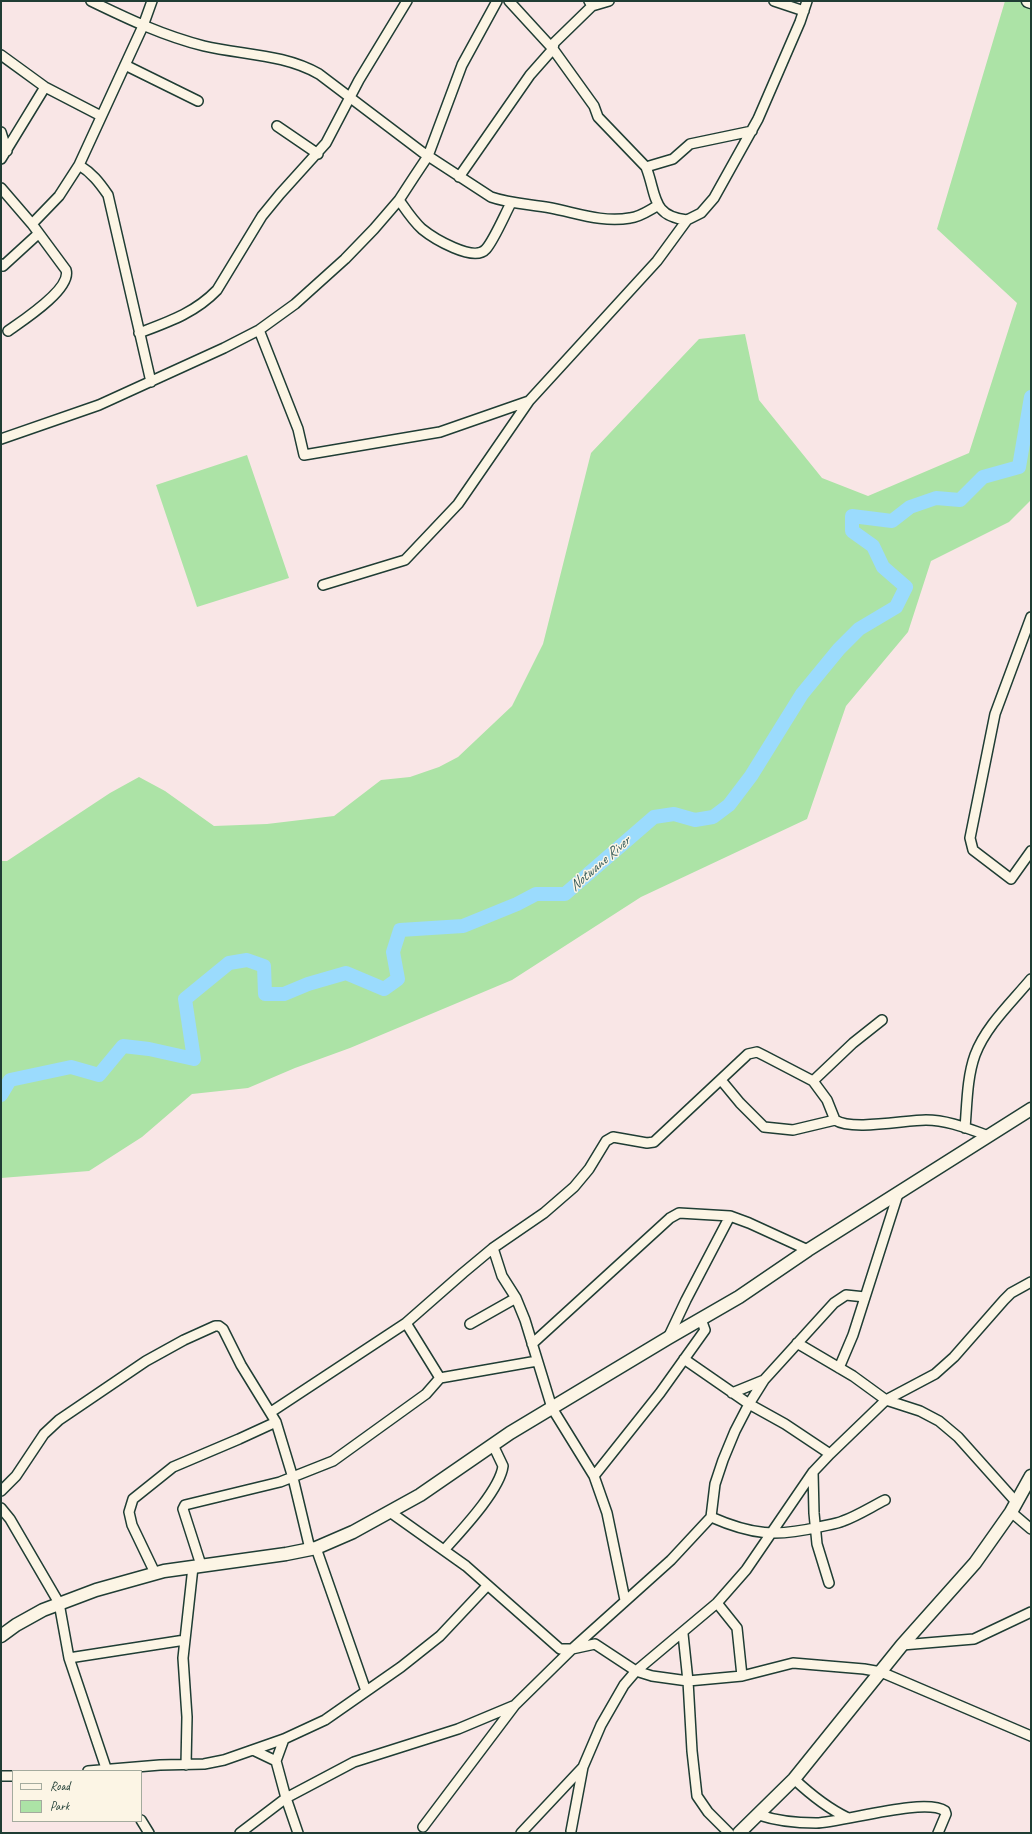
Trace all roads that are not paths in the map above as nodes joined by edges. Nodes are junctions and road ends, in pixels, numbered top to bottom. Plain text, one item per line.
1 (91, 1) edge
2 (152, 1) edge
3 (407, 1) edge
4 (497, 1) edge
5 (509, 1) edge
6 (610, 1) edge
7 (774, 1) edge
8 (807, 1) edge
9 (1028, 1) edge
10 (1031, 2) edge
11 (591, 4) edge
12 (804, 11) junction
13 (143, 26) junction
14 (553, 49) junction
15 (1, 55) edge
16 (125, 65) junction
17 (44, 87) junction
18 (350, 98) junction
19 (198, 101) dead end
20 (101, 116) junction
21 (277, 126) dead end
22 (752, 131) junction
23 (1, 132) edge
24 (7, 150) junction
25 (318, 154) junction
26 (428, 156) junction
27 (1, 159) edge
28 (79, 165) junction
29 (646, 167) junction
30 (459, 177) junction
31 (1, 188) edge
32 (399, 200) junction
33 (511, 203) junction
34 (657, 206) junction
35 (688, 220) junction
36 (32, 224) junction
37 (38, 234) junction
38 (1, 264) edge
39 (259, 330) junction
40 (8, 331) dead end
41 (140, 333) junction
42 (151, 382) junction
43 (529, 401) junction
44 (1, 440) edge
45 (323, 585) dead end
46 (1031, 617) edge
47 (1031, 851) edge
48 (1031, 979) edge
49 (882, 1020) dead end
50 (721, 1080) junction
51 (813, 1081) junction
52 (1031, 1109) edge
53 (835, 1120) junction
54 (965, 1128) junction
55 (989, 1136) junction
56 (898, 1194) junction
57 (730, 1216) junction
58 (493, 1248) junction
59 (808, 1250) junction
60 (1031, 1282) edge
61 (516, 1298) junction
62 (865, 1298) junction
63 (701, 1319) junction
64 (406, 1323) junction
65 (470, 1324) dead end
66 (668, 1338) junction
67 (797, 1343) junction
68 (532, 1344) junction
69 (684, 1359) junction
70 (537, 1361) junction
71 (839, 1368) junction
72 (440, 1378) junction
73 (764, 1380) junction
74 (732, 1393) junction
75 (886, 1400) junction
76 (749, 1404) junction
77 (552, 1408) junction
78 (271, 1412) junction
79 (276, 1422) junction
80 (493, 1445) junction
81 (830, 1454) junction
82 (813, 1472) junction
83 (594, 1476) junction
84 (1031, 1476) edge
85 (293, 1478) junction
86 (1, 1491) edge
87 (884, 1500) dead end
88 (1, 1508) edge
89 (1014, 1508) junction
90 (390, 1512) junction
91 (711, 1517) junction
92 (815, 1528) junction
93 (1031, 1529) edge
94 (770, 1534) junction
95 (313, 1548) junction
96 (444, 1550) junction
97 (197, 1566) junction
98 (155, 1573) junction
99 (829, 1583) dead end
100 (487, 1586) junction
101 (625, 1600) junction
102 (59, 1603) junction
103 (717, 1603) junction
104 (1031, 1612) edge
105 (683, 1634) junction
106 (1, 1636) edge
107 (184, 1640) junction
108 (902, 1645) junction
109 (572, 1649) junction
110 (69, 1658) junction
111 (636, 1671) junction
112 (881, 1672) junction
113 (742, 1676) junction
114 (688, 1681) junction
115 (366, 1690) junction
116 (514, 1705) junction
117 (1031, 1736) edge
118 (284, 1740) junction
119 (254, 1750) junction
120 (276, 1761) junction
121 (186, 1765) junction
122 (583, 1767) junction
123 (107, 1770) edge
124 (1, 1776) edge
125 (12, 1776) edge
126 (794, 1779) junction
127 (286, 1798) junction
128 (759, 1814) junction
129 (848, 1818) junction
130 (142, 1822) edge
131 (423, 1827) dead end
132 (571, 1831) dead end
133 (149, 1833) edge
134 (240, 1833) edge
135 (298, 1833) edge
136 (521, 1833) edge
137 (729, 1833) edge
138 (739, 1833) edge
139 (938, 1833) edge

1 - 13 street
2 - 13 street
3 - 18 street
4 - 26 street
5 - 14 street
6 - 11 street
7 - 12 street
8 - 12 street
9 - 10 street
11 - 14 street
12 - 22 street
13 - 16 street
13 - 18 street
14 - 29 street
14 - 30 street
15 - 17 street
16 - 19 street
16 - 20 street
17 - 20 street
17 - 24 street
18 - 25 street
18 - 26 street
20 - 28 street
21 - 25 street
22 - 29 street
22 - 35 street
23 - 24 street
24 - 27 street
25 - 41 street
26 - 30 street
26 - 32 street
28 - 36 street
28 - 41 street
29 - 34 street
30 - 33 street
31 - 36 street
32 - 33 street
32 - 39 street
33 - 34 street
34 - 35 street
35 - 43 street
36 - 37 street
37 - 38 street
37 - 40 street
39 - 42 street
39 - 43 street
41 - 42 street
42 - 44 street
43 - 45 street
46 - 47 street
48 - 54 street
49 - 51 street
50 - 51 street
50 - 53 street
50 - 58 street
51 - 53 street
52 - 55 street
53 - 54 street
54 - 55 street
55 - 56 street
56 - 59 street
56 - 62 street
57 - 59 street
57 - 66 street
57 - 68 street
58 - 61 street
58 - 64 street
59 - 63 street
60 - 75 street
61 - 65 street
61 - 68 street
62 - 67 street
62 - 71 street
63 - 66 street
63 - 69 street
64 - 72 street
64 - 78 street
66 - 77 street
67 - 71 street
67 - 73 street
68 - 70 street
69 - 74 street
69 - 83 street
70 - 72 street
70 - 77 street
71 - 75 street
72 - 85 street
73 - 74 street
73 - 76 street
74 - 76 street
75 - 81 street
75 - 89 street
76 - 81 street
76 - 91 street
77 - 80 street
77 - 83 street
78 - 79 street
78 - 86 street
79 - 85 street
79 - 98 street
80 - 90 street
80 - 96 street
81 - 82 street
82 - 92 street
82 - 94 street
83 - 101 street
84 - 89 street
85 - 95 street
85 - 97 street
87 - 92 street
88 - 102 street
89 - 93 street
89 - 108 street
90 - 95 street
90 - 96 street
91 - 94 street
91 - 101 street
92 - 94 street
92 - 99 street
94 - 103 street
95 - 97 street
95 - 115 street
96 - 100 street
97 - 98 street
97 - 107 street
98 - 102 street
100 - 109 street
100 - 115 street
101 - 109 street
102 - 106 street
102 - 110 street
103 - 105 street
103 - 113 street
104 - 108 street
105 - 111 street
105 - 114 street
107 - 110 street
107 - 121 street
108 - 112 street
109 - 111 street
109 - 116 street
110 - 123 street
111 - 114 street
111 - 122 street
112 - 113 street
112 - 117 street
112 - 126 street
113 - 114 street
114 - 137 street
115 - 118 street
116 - 127 street
116 - 131 street
118 - 119 street
118 - 120 street
119 - 120 street
119 - 121 street
120 - 127 street
121 - 123 street
122 - 132 street
122 - 136 street
124 - 125 street
126 - 128 street
126 - 129 street
127 - 134 street
127 - 135 street
128 - 129 street
128 - 138 street
129 - 139 street
130 - 133 street

